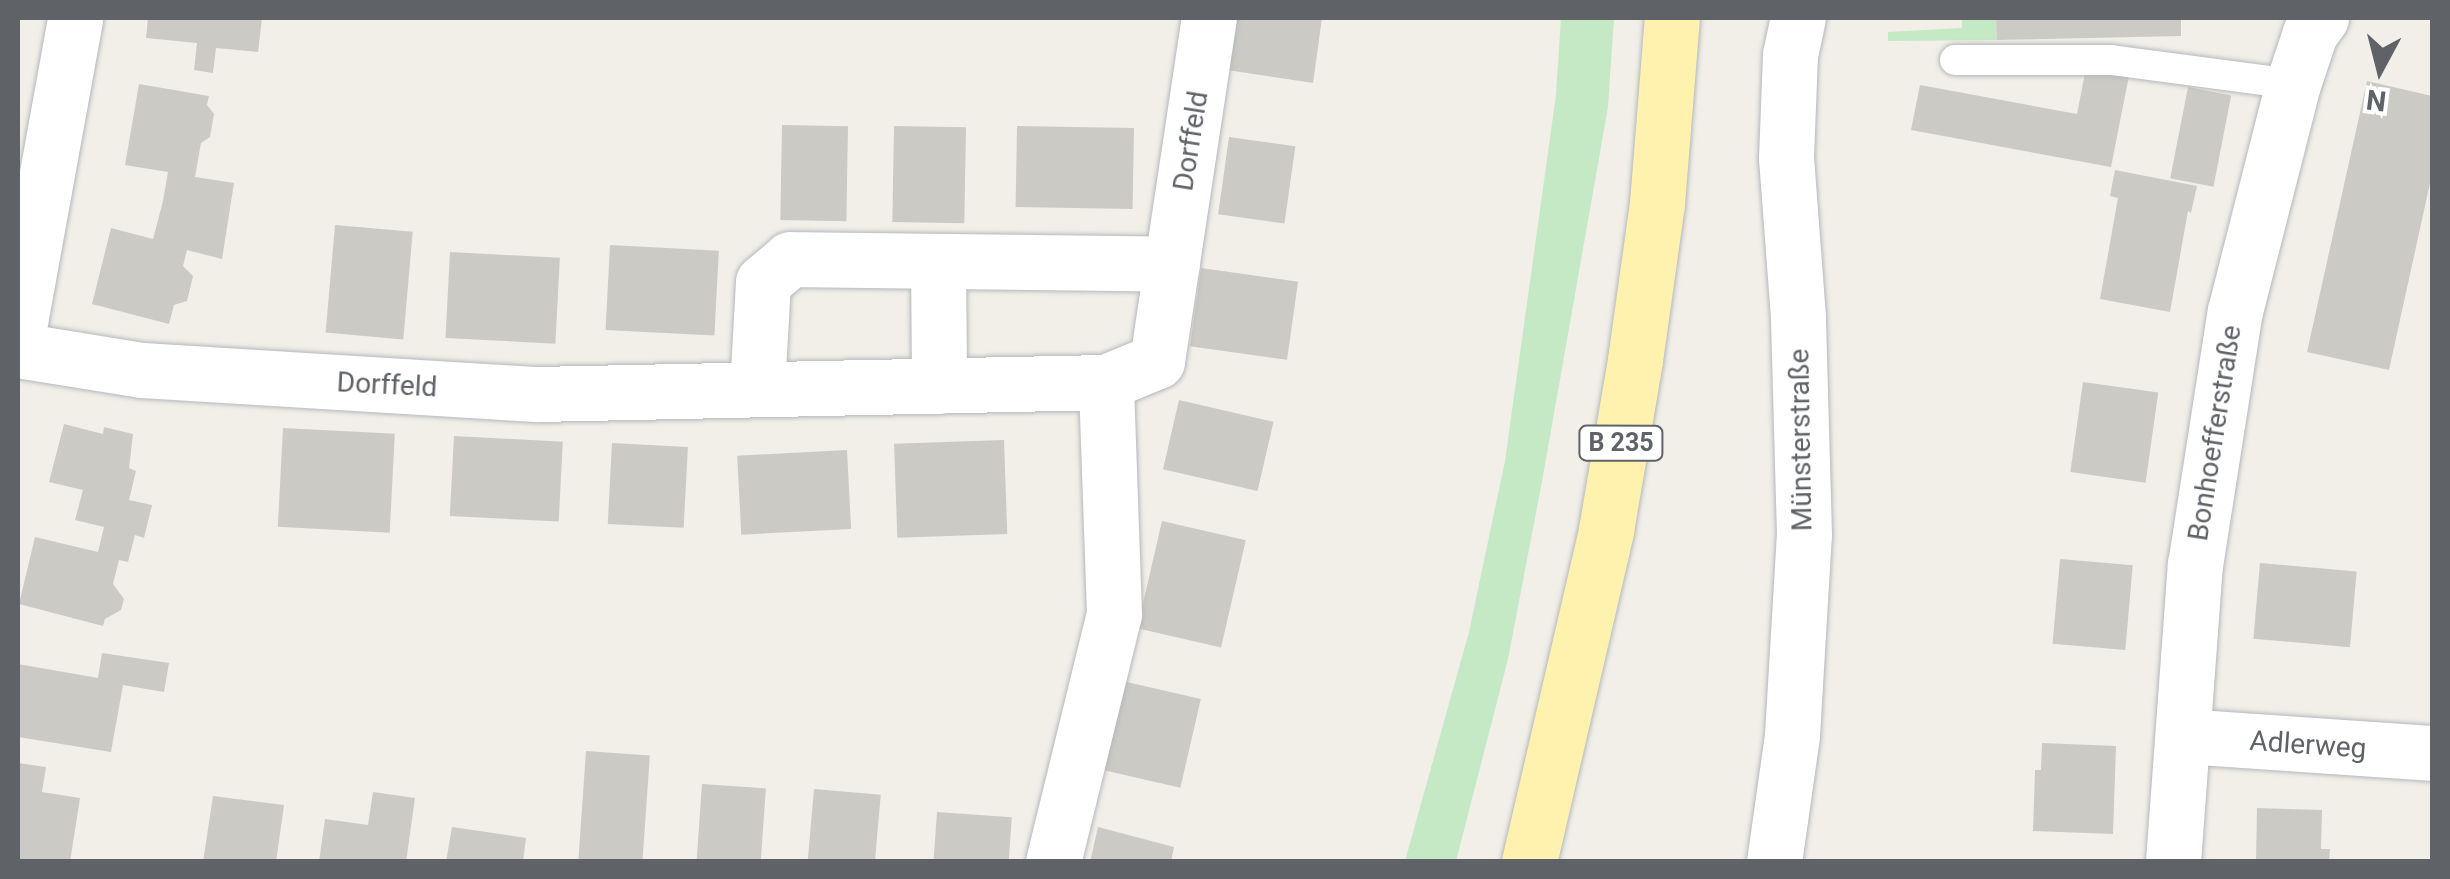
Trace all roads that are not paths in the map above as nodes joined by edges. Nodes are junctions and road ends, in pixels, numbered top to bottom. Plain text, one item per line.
1 (76, 18) edge
2 (1209, 18) edge
3 (1672, 18) edge
4 (1798, 18) edge
5 (2320, 18) edge
6 (1955, 60) dead end
7 (2293, 84) junction
8 (938, 260) junction
9 (1172, 264) junction
10 (18, 332) edge
11 (18, 350) edge
12 (1106, 382) junction
13 (939, 386) junction
14 (758, 389) junction
15 (2184, 736) junction
16 (2432, 754) edge
17 (1052, 862) edge
18 (1530, 862) edge
19 (1774, 862) edge
20 (2172, 862) edge

1 - 10 street
2 - 9 street, Dorffeld
3 - 18 main road, B 235
4 - 19 street, Münsterstraße
5 - 7 street, Bonhoefferstraße
6 - 7 lane
7 - 15 street, Bonhoefferstraße
8 - 9 street
8 - 13 street
8 - 14 street
9 - 12 street, Dorffeld
11 - 14 street, Dorffeld
12 - 13 street, Dorffeld
12 - 17 street
13 - 14 street, Dorffeld
15 - 16 street, Adlerweg
15 - 20 street, Bonhoefferstraße

